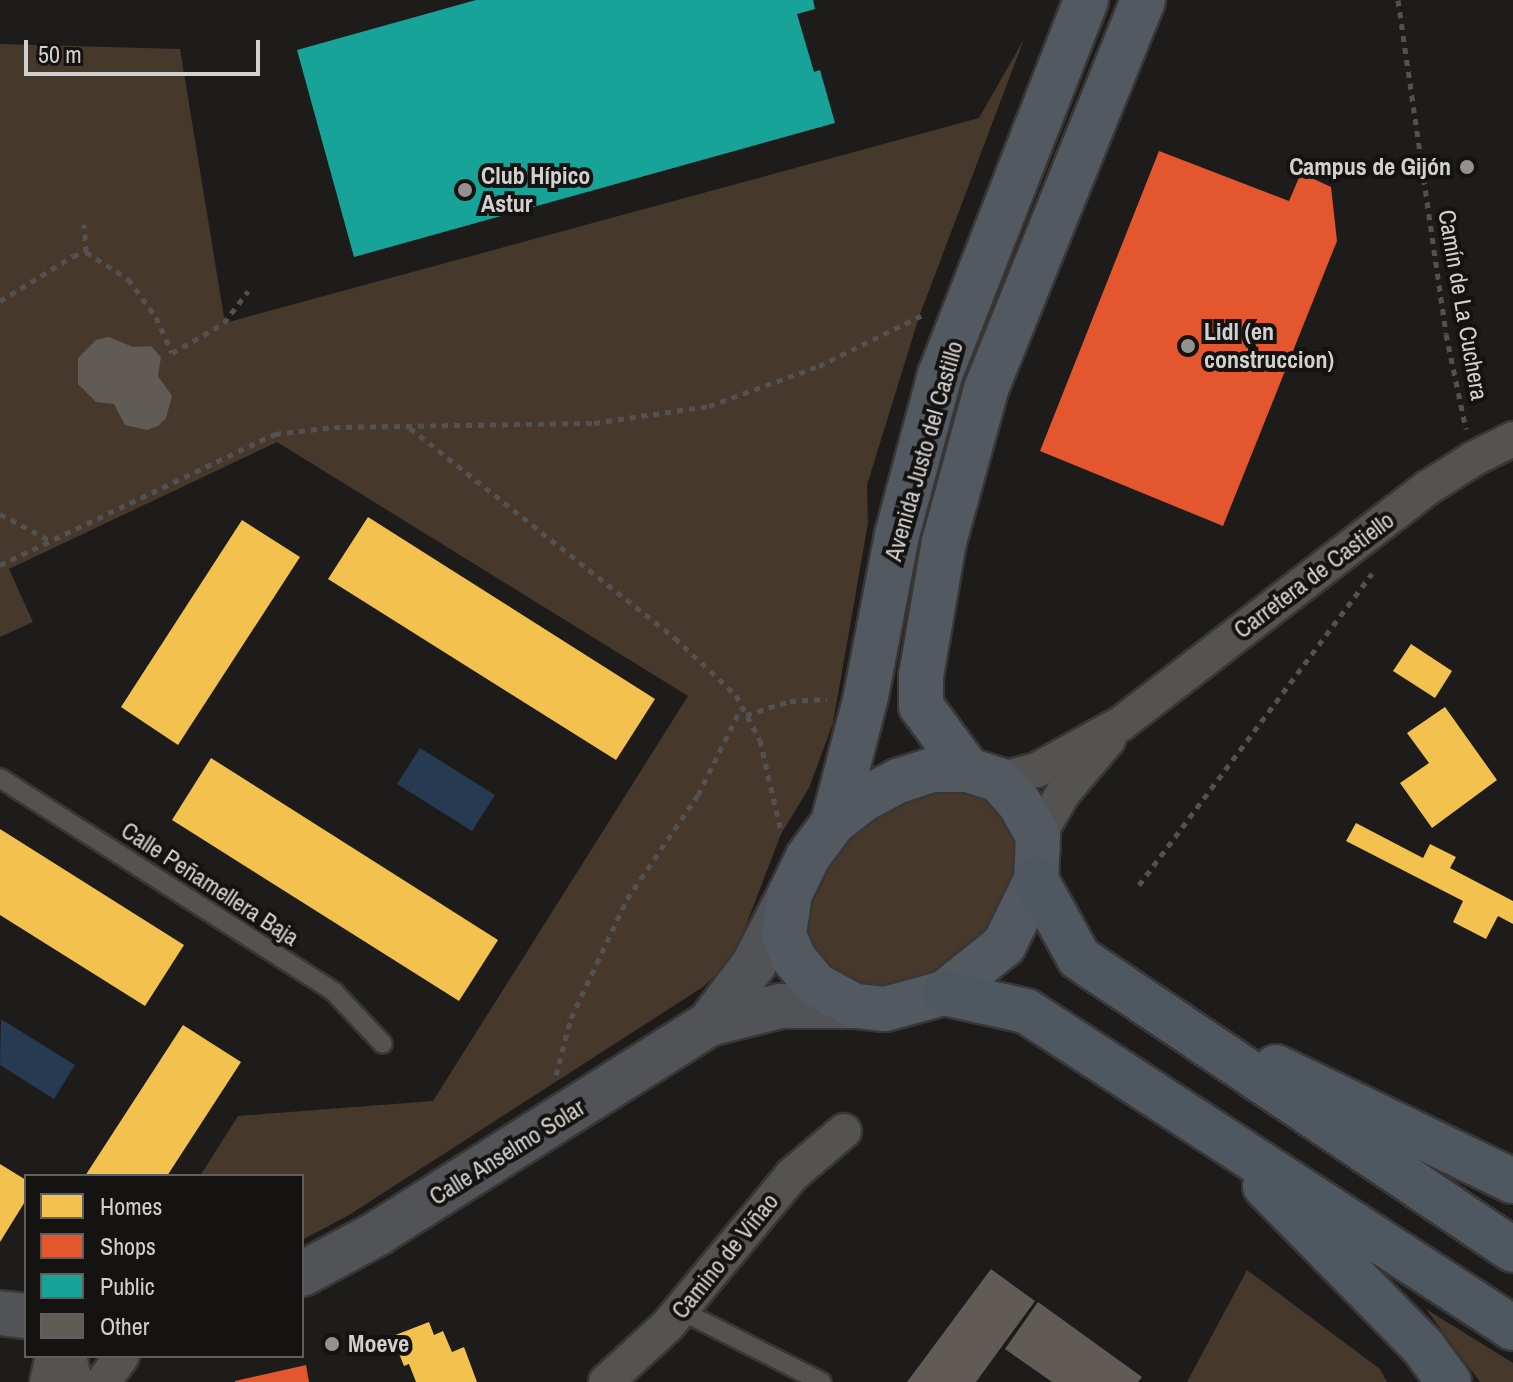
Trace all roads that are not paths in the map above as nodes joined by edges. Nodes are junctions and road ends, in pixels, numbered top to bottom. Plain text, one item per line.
1 (1086, 0) edge
2 (1143, 0) edge
3 (1513, 439) edge
4 (1122, 723) junction
5 (984, 775) junction
6 (0, 778) edge
7 (833, 823) junction
8 (1038, 836) junction
9 (1036, 880) junction
10 (790, 894) junction
11 (944, 993) junction
12 (855, 1006) junction
13 (709, 1024) junction
14 (1174, 1024) junction
15 (383, 1044) dead end
16 (1204, 1125) junction
17 (844, 1131) dead end
18 (1513, 1181) edge
19 (1513, 1250) edge
20 (304, 1273) edge
21 (680, 1310) junction
22 (0, 1313) edge
23 (24, 1316) edge
24 (1513, 1328) edge
25 (53, 1358) edge
26 (69, 1358) edge
27 (121, 1358) edge
28 (47, 1382) edge
29 (75, 1382) edge
30 (103, 1382) edge
31 (606, 1382) edge
32 (822, 1382) edge
33 (1449, 1382) edge

1 - 7 main road, Avenida Justo del Castillo
2 - 5 main road, Avenida Justo del Castillo
3 - 4 street, Carretera de Castiello
4 - 5 street, Carretera de Castiello
4 - 8 street, Carretera de Castiello
5 - 7 main road
5 - 8 main road
6 - 15 lane, Calle Peñamellera Baja
7 - 10 main road
8 - 9 main road
9 - 11 main road
9 - 14 highway
10 - 12 main road
10 - 13 main road, Calle Anselmo Solar
11 - 12 main road
11 - 16 highway
12 - 13 main road, Calle Anselmo Solar
13 - 20 main road, Calle Anselmo Solar
14 - 18 highway
14 - 19 highway
16 - 24 highway
16 - 33 highway
17 - 21 street, Camino de Viñao
21 - 31 street, Camino de Viñao
21 - 32 lane
22 - 23 main road
25 - 28 street
26 - 29 street
27 - 30 street

